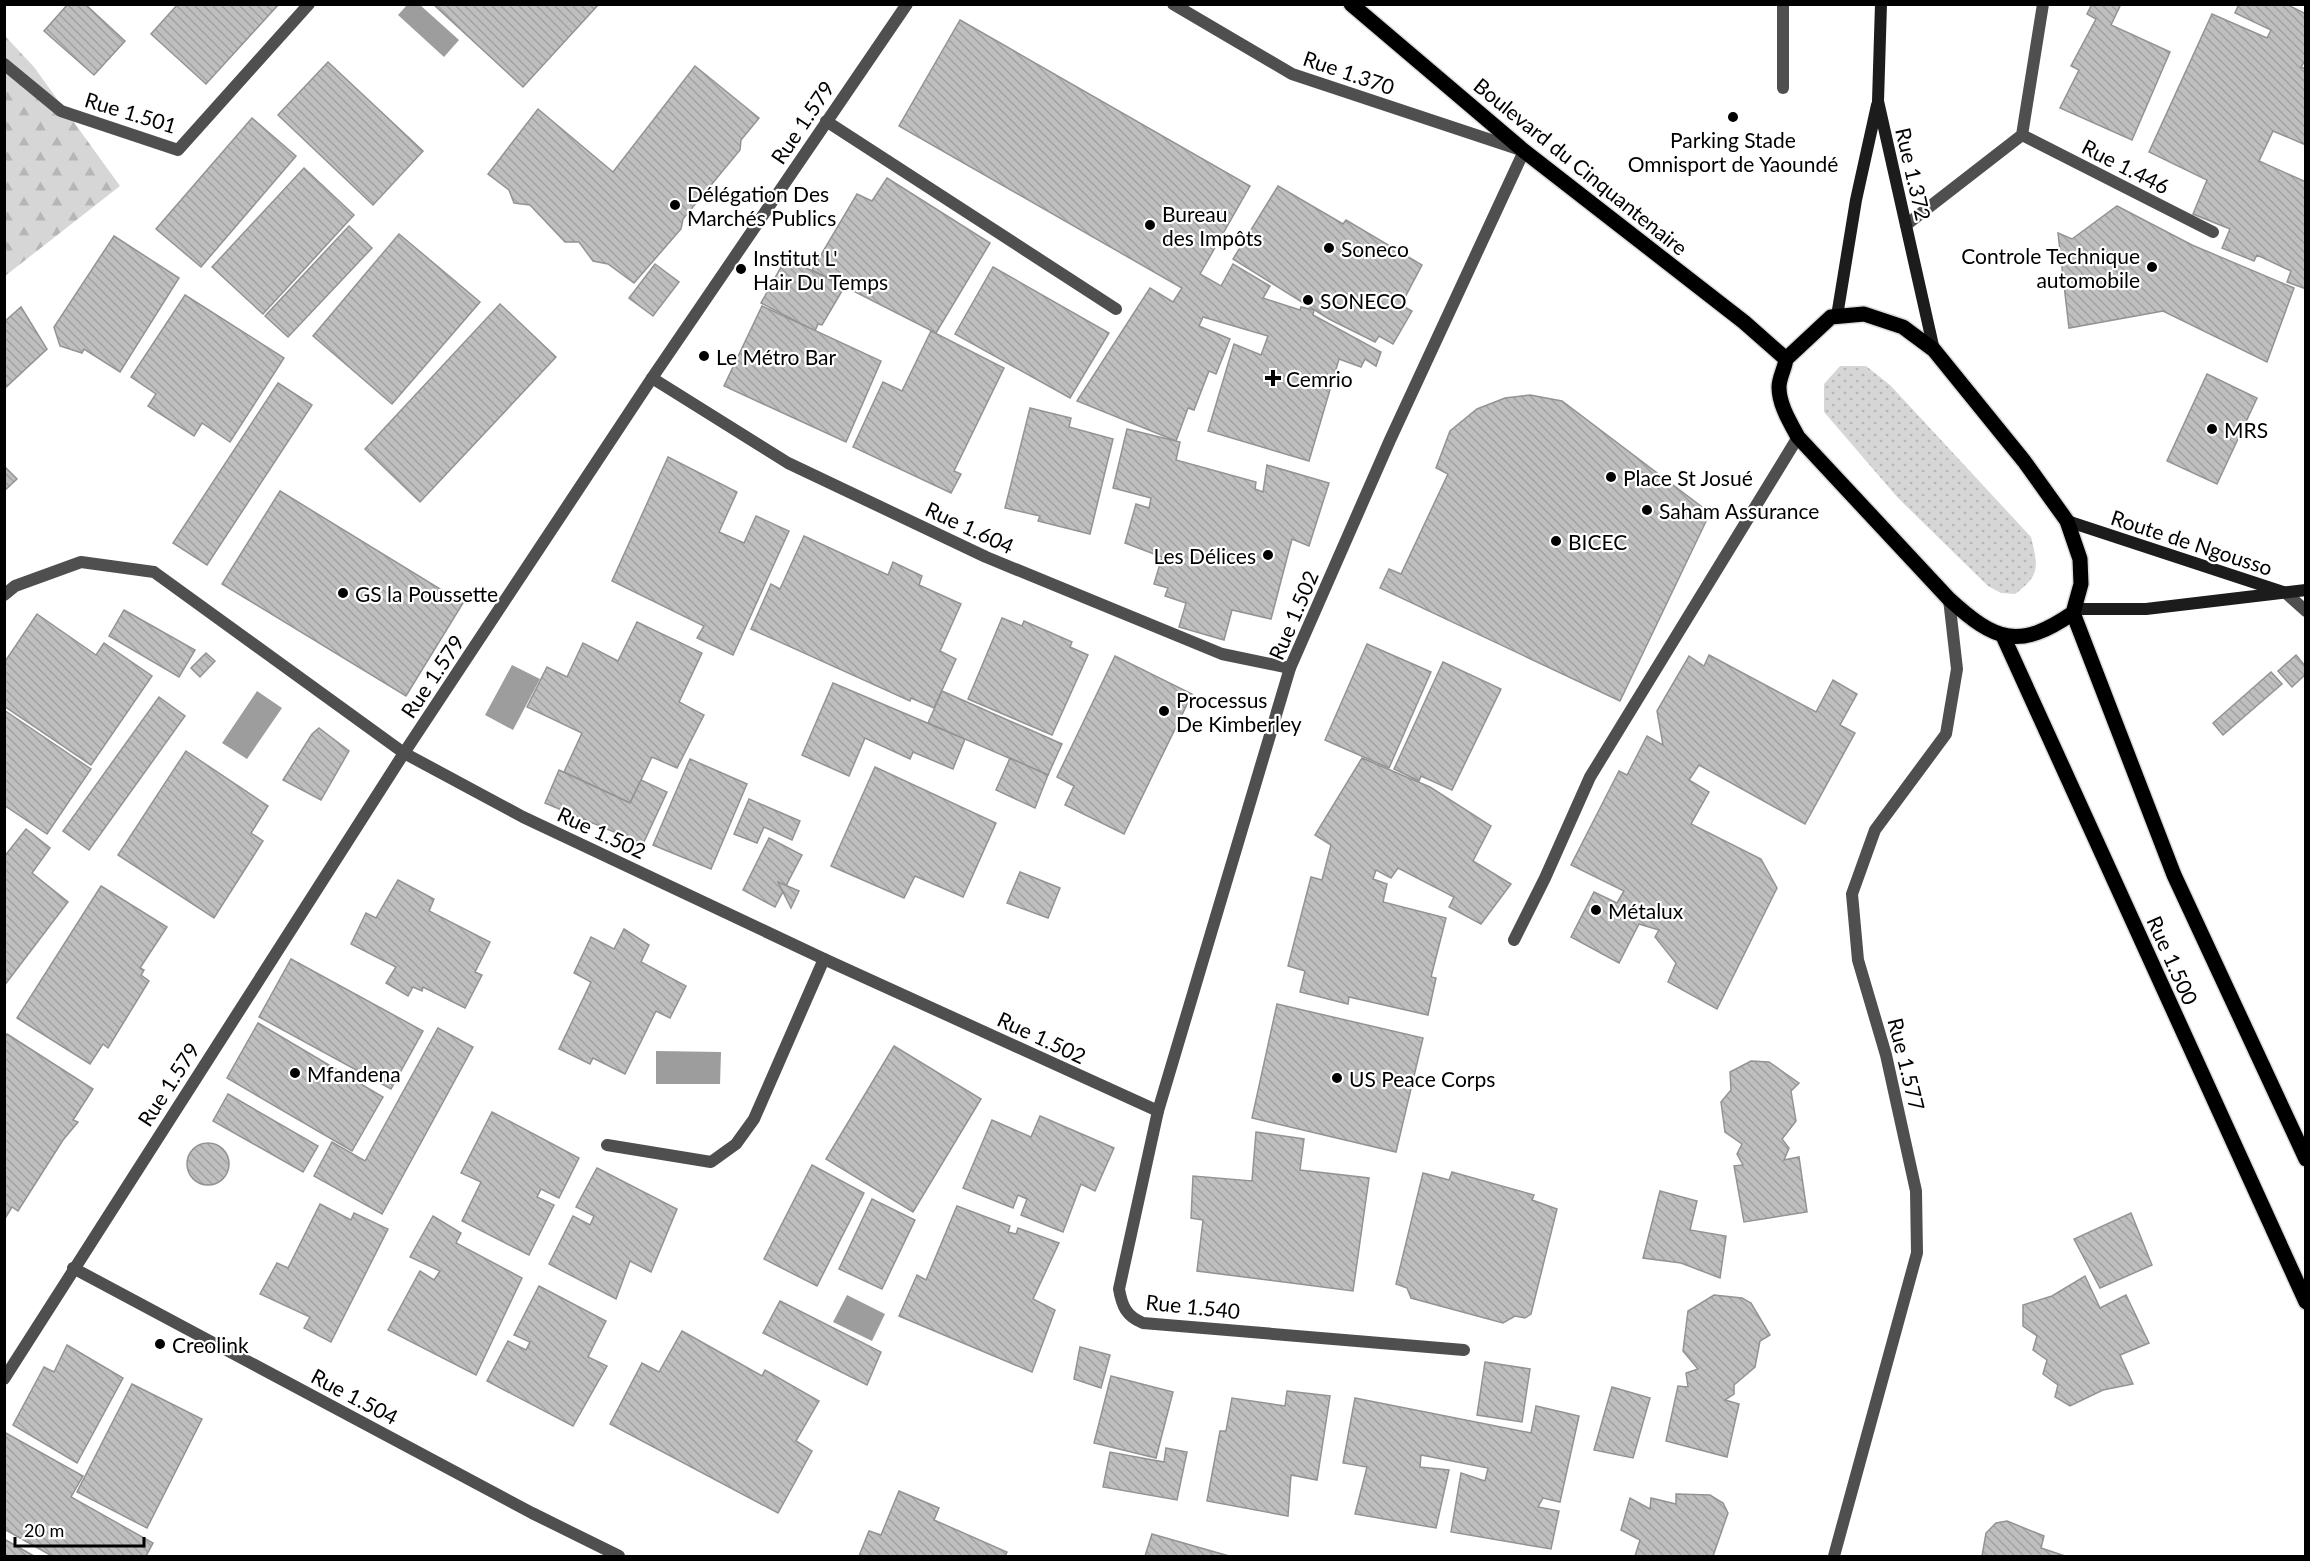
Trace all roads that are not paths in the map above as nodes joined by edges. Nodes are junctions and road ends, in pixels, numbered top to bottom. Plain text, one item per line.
1 (309, 4) edge
2 (908, 4) edge
3 (1173, 4) edge
4 (1351, 4) edge
5 (1783, 4) edge
6 (1881, 4) edge
7 (2043, 4) edge
8 (4, 64) edge
9 (1783, 88) dead end
10 (1878, 101) junction
11 (826, 121) junction
12 (2022, 135) junction
13 (1524, 151) junction
14 (1906, 225) junction
15 (2213, 231) dead end
16 (1116, 309) dead end
17 (1837, 316) junction
18 (1934, 350) junction
19 (1786, 359) junction
20 (652, 378) junction
21 (1798, 437) junction
22 (2067, 521) junction
23 (2306, 590) edge
24 (2287, 594) junction
25 (4, 595) edge
26 (1949, 599) junction
27 (2073, 611) junction
28 (2306, 611) edge
29 (2003, 636) junction
30 (1290, 668) junction
31 (404, 753) junction
32 (1514, 940) dead end
33 (824, 959) junction
34 (1158, 1111) junction
35 (607, 1145) dead end
36 (2306, 1160) edge
37 (73, 1268) junction
38 (2306, 1302) edge
39 (1464, 1350) dead end
40 (4, 1379) edge
41 (619, 1557) edge
42 (1834, 1557) edge

1 - 8 street, Rue 1.501
2 - 11 street, Rue 1.579
3 - 13 street, Rue 1.370
4 - 13 main road, Boulevard du Cinquantenaire
5 - 9 street
6 - 10 main road, Rue 1.372
7 - 12 street
10 - 14 main road, Rue 1.372
10 - 17 main road
11 - 16 street
11 - 20 street, Rue 1.579
12 - 14 street
12 - 15 street, Rue 1.446
13 - 19 main road, Boulevard du Cinquantenaire
13 - 30 street, Rue 1.502
14 - 18 main road, Rue 1.372
17 - 18 main road
17 - 19 main road
18 - 22 main road
19 - 21 main road
20 - 30 street, Rue 1.604
20 - 31 street, Rue 1.579
21 - 26 main road
21 - 32 street
22 - 24 main road, Route de Ngousso
22 - 27 main road
23 - 24 main road, Route de Ngousso
24 - 27 main road
24 - 28 street
25 - 31 street, Rue 1.502
26 - 29 main road
26 - 42 street, Rue 1.577
27 - 29 main road
27 - 36 main road, Rue 1.500
29 - 38 main road, Rue 1.500
30 - 34 street, Rue 1.502
31 - 33 street, Rue 1.502
31 - 37 street, Rue 1.579
33 - 34 street, Rue 1.502
33 - 35 street
34 - 39 street, Rue 1.540
37 - 40 street, Rue 1.579
37 - 41 street, Rue 1.504

